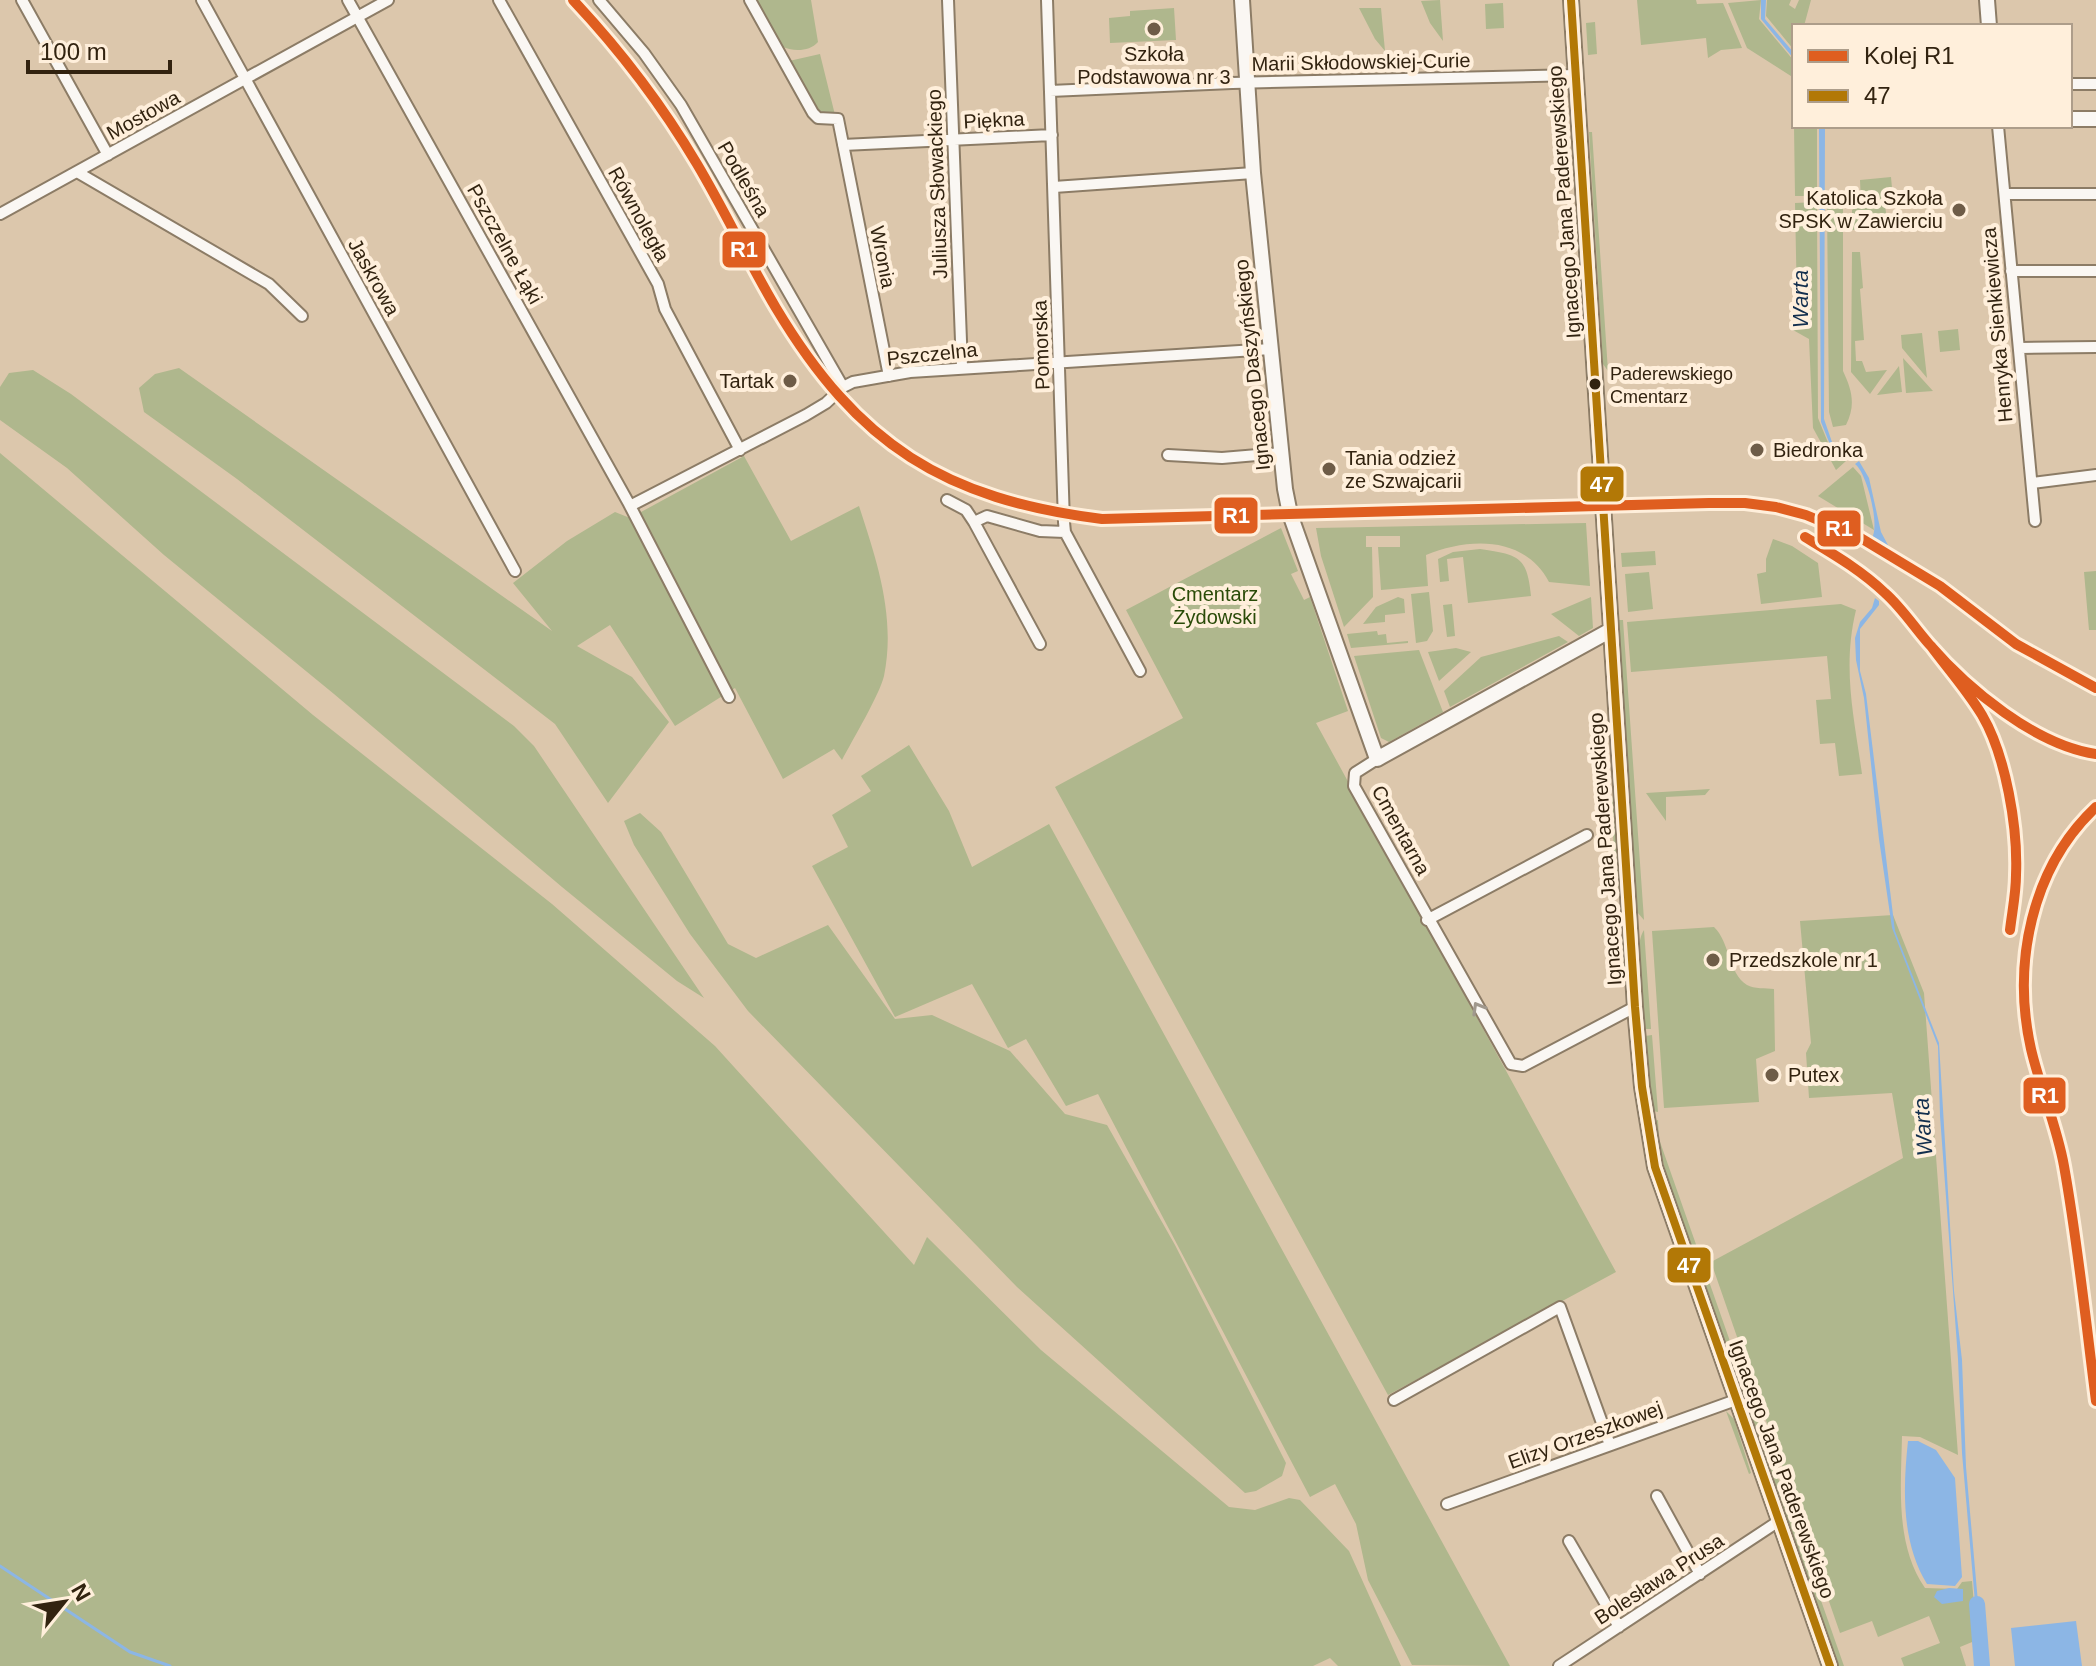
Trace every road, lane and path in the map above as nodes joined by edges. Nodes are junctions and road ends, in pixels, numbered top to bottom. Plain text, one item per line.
1 (22, 0) edge
2 (202, 0) edge
3 (348, 0) edge
4 (388, 0) edge
5 (499, 0) edge
6 (599, 0) edge
7 (750, 0) edge
8 (948, 0) edge
9 (1047, 0) edge
10 (1242, 0) edge
11 (1571, 0) edge
12 (1987, 0) edge
13 (357, 18) junction
14 (1989, 24) edge
15 (1576, 75) junction
16 (245, 79) junction
17 (1246, 82) junction
18 (2072, 84) edge
19 (2096, 84) edge
20 (1050, 91) junction
21 (2072, 119) edge
22 (2096, 119) edge
23 (1998, 128) edge
24 (1052, 135) junction
25 (954, 140) junction
26 (843, 145) junction
27 (108, 155) junction
28 (77, 172) junction
29 (1253, 173) junction
30 (1054, 187) junction
31 (2005, 194) junction
32 (2096, 194) edge
33 (0, 214) edge
34 (2011, 271) junction
35 (2096, 271) edge
36 (302, 316) dead end
37 (2096, 347) edge
38 (2020, 348) junction
39 (1271, 349) junction
40 (1060, 362) junction
41 (962, 367) junction
42 (889, 376) junction
43 (843, 387) junction
44 (740, 450) junction
45 (1281, 453) junction
46 (1168, 455) dead end
47 (2096, 475) edge
48 (2032, 483) junction
49 (947, 500) dead end
50 (630, 506) junction
51 (2035, 521) dead end
52 (974, 522) junction
53 (1065, 532) junction
54 (515, 571) dead end
55 (1611, 630) junction
56 (1040, 644) dead end
57 (1140, 671) dead end
58 (729, 697) dead end
59 (1377, 759) junction
60 (1587, 835) dead end
61 (1427, 920) junction
62 (1635, 1007) junction
63 (1394, 1400) dead end
64 (1736, 1400) junction
65 (1610, 1445) junction
66 (1657, 1496) dead end
67 (1447, 1504) dead end
68 (1779, 1521) junction
69 (1569, 1541) dead end
70 (1700, 1574) junction
71 (1619, 1627) junction
72 (1824, 1663) edge
73 (1559, 1666) edge

1 - 27 street
2 - 16 street, Jaskrowa
3 - 13 street, Pszczelne Łąki
4 - 13 street, Mostowa
5 - 44 street, Równoległa
6 - 43 street, Podleśna
7 - 26 street
8 - 25 street, Juliusza Słowackiego
9 - 20 street, Pomorska
10 - 17 main road, Ignacego Daszyńskiego
11 - 15 main road, Ignacego Jana Paderewskiego
12 - 14 main road
13 - 16 street, Mostowa
13 - 50 street, Pszczelne Łąki
15 - 17 street, Marii Skłodowskiej-Curie
15 - 55 main road, Ignacego Jana Paderewskiego
16 - 27 street, Mostowa
16 - 54 street, Jaskrowa
17 - 20 street, Marii Skłodowskiej-Curie
17 - 29 main road, Ignacego Daszyńskiego
18 - 19 street
20 - 24 street, Pomorska
21 - 22 main road
23 - 31 street, Henryka Sienkiewicza
24 - 25 street, Piękna
24 - 30 street, Pomorska
25 - 26 street, Piękna
25 - 41 street, Juliusza Słowackiego
26 - 42 street, Wronia
27 - 28 street, Mostowa
28 - 33 street, Mostowa
28 - 36 street
29 - 30 street
29 - 39 main road, Ignacego Daszyńskiego
30 - 40 street, Pomorska
31 - 32 street
31 - 34 street, Henryka Sienkiewicza
34 - 35 street
34 - 38 street, Henryka Sienkiewicza
37 - 38 street
38 - 48 street, Henryka Sienkiewicza
39 - 40 street, Pszczelna
39 - 45 main road, Ignacego Daszyńskiego
40 - 41 street, Pszczelna
40 - 53 street, Pomorska
41 - 42 street, Pszczelna
42 - 43 street, Pszczelna
43 - 44 street, Pszczelna
44 - 50 street, Pszczelna
45 - 46 street
45 - 59 main road, Ignacego Daszyńskiego
47 - 48 street
48 - 51 street, Henryka Sienkiewicza
49 - 52 street
50 - 58 street, Pszczelne Łąki
52 - 53 street
52 - 56 street
53 - 57 street, Pomorska
55 - 59 main road, Cmentarna
55 - 62 main road, Ignacego Jana Paderewskiego
59 - 61 street, Cmentarna
60 - 61 street
62 -> 61 street, Cmentarna
62 - 64 main road, Ignacego Jana Paderewskiego
63 - 65 street
64 - 65 street, Elizy Orzeszkowej
64 - 68 main road, Ignacego Jana Paderewskiego
65 - 67 street, Elizy Orzeszkowej
66 - 70 street
68 - 70 street, Bolesława Prusa
68 - 72 main road, Ignacego Jana Paderewskiego
69 - 71 street
70 - 71 street, Bolesława Prusa
71 - 73 street, Bolesława Prusa

